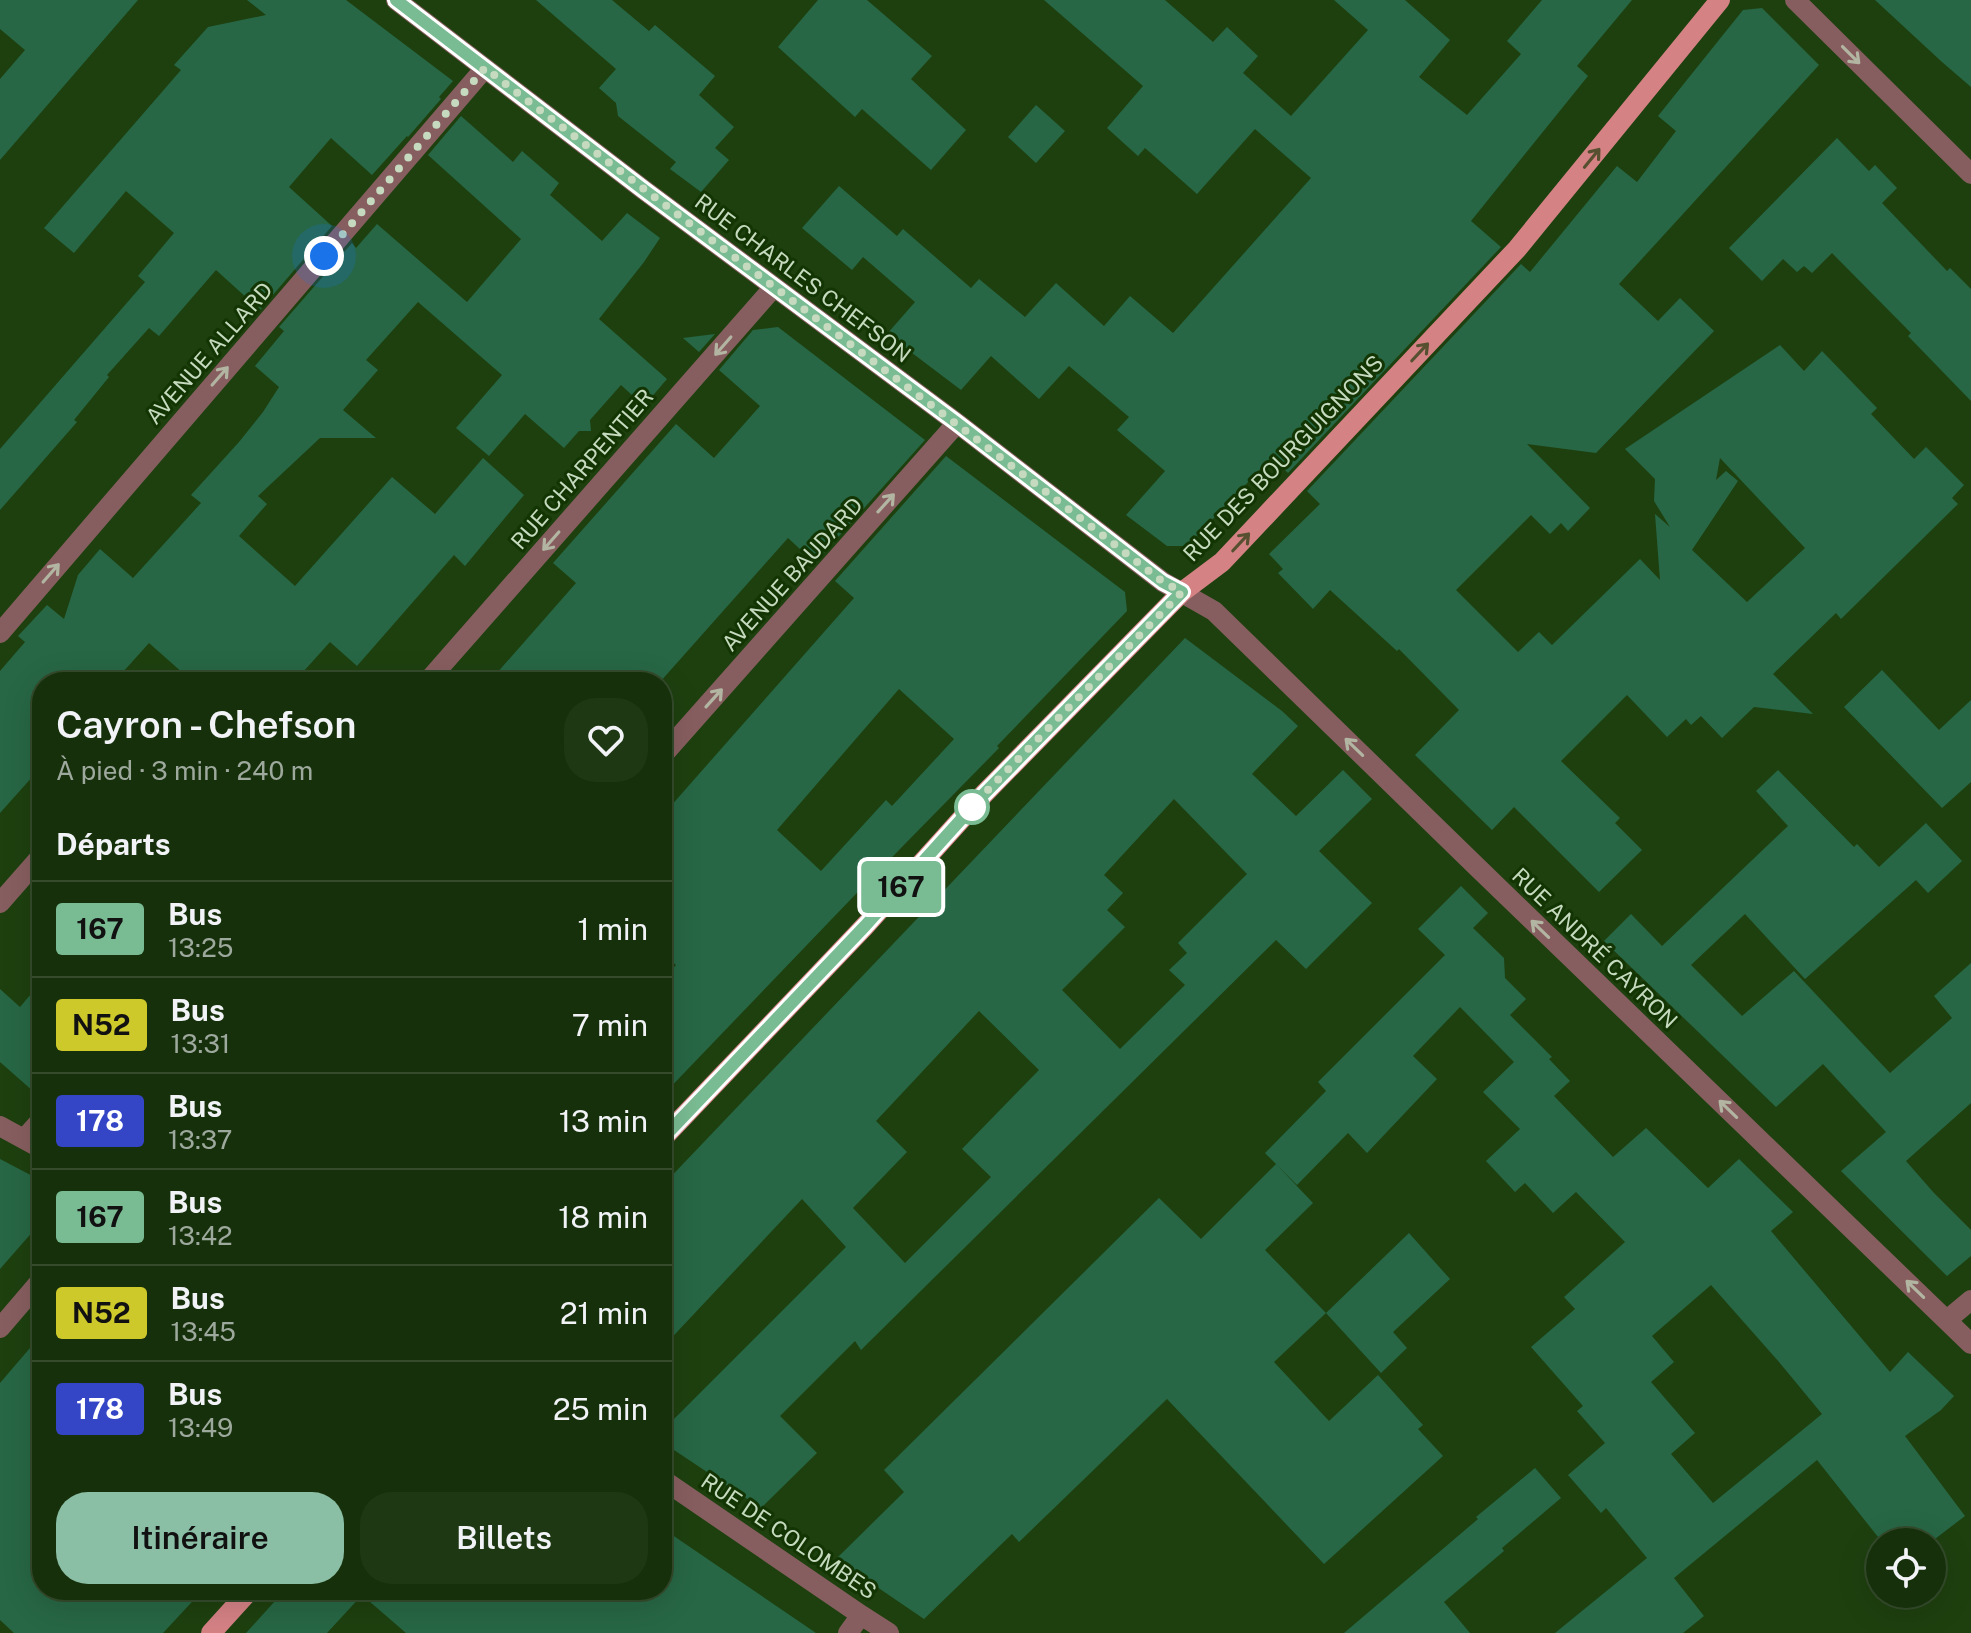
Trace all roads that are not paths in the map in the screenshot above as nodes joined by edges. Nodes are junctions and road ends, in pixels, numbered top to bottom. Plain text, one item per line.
1 (396, 0) edge
2 (1720, 0) edge
3 (1795, 0) edge
4 (485, 68) junction
5 (1971, 174) edge
6 (774, 287) junction
7 (957, 423) junction
8 (1182, 592) junction
9 (0, 633) edge
10 (436, 672) edge
11 (672, 745) edge
12 (32, 866) edge
13 (0, 903) edge
14 (0, 1126) edge
15 (672, 1129) edge
16 (32, 1143) edge
17 (32, 1291) edge
18 (1971, 1300) edge
19 (1947, 1320) junction
20 (0, 1328) edge
21 (1971, 1344) edge
22 (672, 1486) edge
23 (241, 1600) edge
24 (861, 1615) junction
25 (211, 1633) edge
26 (848, 1633) edge
27 (889, 1633) edge

1 - 4 street, RUE CHARLES CHEFSON
8 -> 2 main road, RUE DES BOURGUIGNONS
3 -> 5 street
4 - 6 street, RUE CHARLES CHEFSON
9 -> 4 street, AVENUE ALLARD
6 - 7 street, RUE CHARLES CHEFSON
6 -> 10 street, RUE CHARPENTIER
7 - 8 street, RUE CHARLES CHEFSON
11 -> 7 street, AVENUE BAUDARD
8 - 15 main road, RUE DES BOURGUIGNONS
19 -> 8 street, RUE ANDRÉ CAYRON
12 - 13 street
14 - 16 street
17 - 20 street
18 - 19 street
19 - 21 street, RUE ANDRÉ CAYRON
22 - 24 street, RUE DE COLOMBES
23 - 25 main road
24 - 26 street
24 - 27 street, RUE DE COLOMBES

